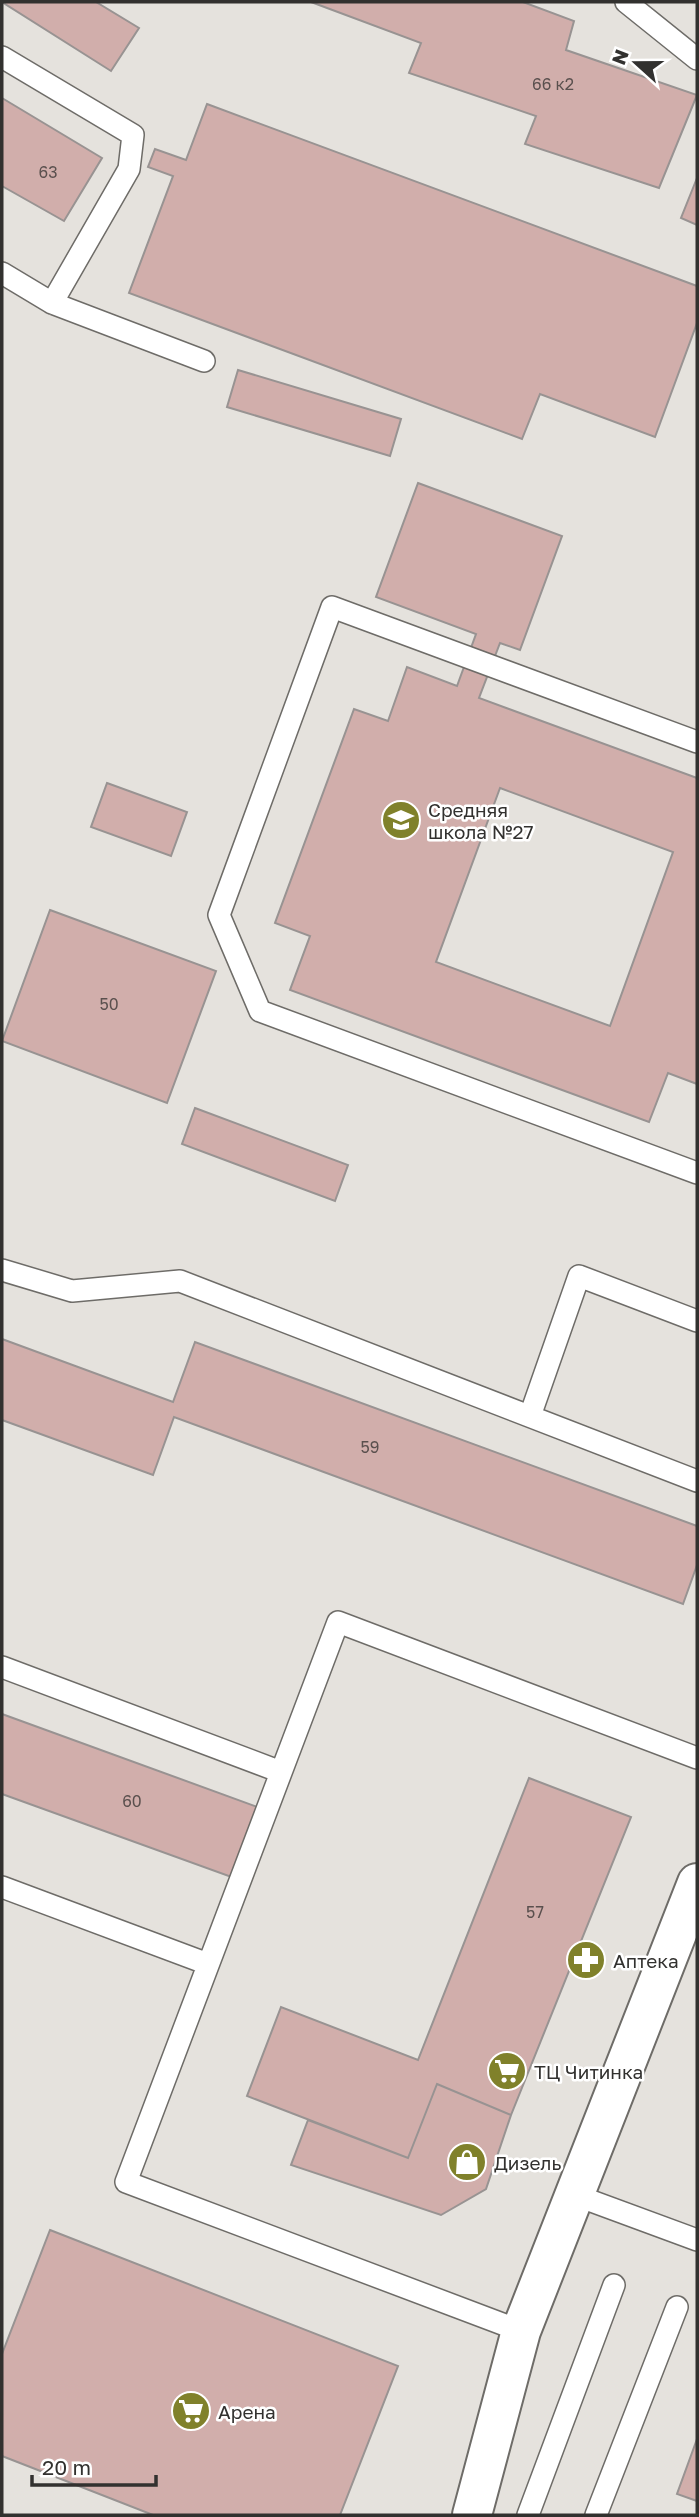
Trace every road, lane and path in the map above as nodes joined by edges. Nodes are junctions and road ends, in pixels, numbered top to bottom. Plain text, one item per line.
1 (626, 2) edge
2 (2, 57) edge
3 (697, 59) edge
4 (2, 273) edge
5 (52, 303) junction
6 (204, 361) dead end
7 (697, 742) edge
8 (697, 1174) edge
9 (2, 1270) edge
10 (697, 1321) edge
11 (530, 1416) junction
12 (697, 1481) edge
13 (2, 1667) edge
14 (697, 1758) edge
15 (281, 1772) junction
16 (697, 1883) edge
17 (2, 1887) edge
18 (208, 1964) junction
19 (575, 2194) junction
20 (697, 2240) edge
21 (614, 2285) dead end
22 (677, 2307) dead end
23 (522, 2331) junction
24 (472, 2515) edge
25 (528, 2515) edge
26 (596, 2515) edge

1 - 3 lane
2 - 5 lane
4 - 5 lane
5 - 6 lane
7 - 8 lane
9 - 11 lane
10 - 11 lane
11 - 12 lane
13 - 15 lane
14 - 15 lane
15 - 18 lane
16 - 19 street
17 - 18 lane
18 - 23 lane
19 - 20 lane
19 - 23 street
21 - 25 lane
22 - 26 lane
23 - 24 street

